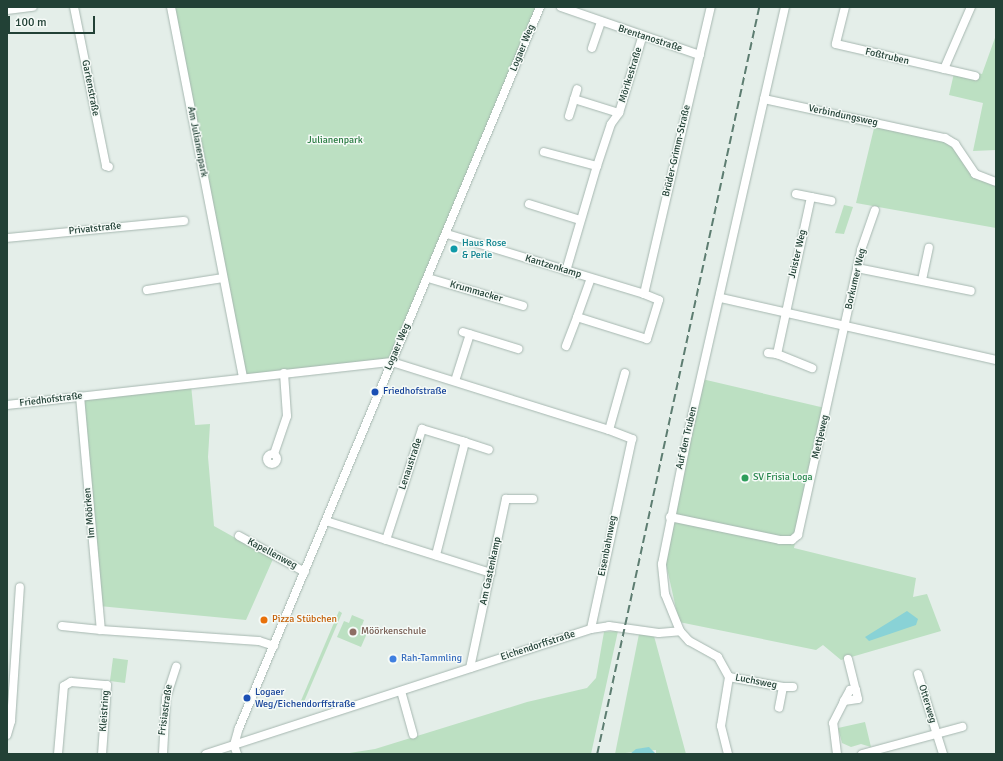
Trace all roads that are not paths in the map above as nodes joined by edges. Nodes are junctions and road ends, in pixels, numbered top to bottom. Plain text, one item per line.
1 (33, 7) edge
2 (74, 7) edge
3 (171, 7) edge
4 (540, 7) edge
5 (562, 7) edge
6 (711, 7) edge
7 (785, 7) edge
8 (845, 7) edge
9 (970, 7) edge
10 (7, 10) edge
11 (601, 22) junction
12 (642, 38) junction
13 (592, 48) dead end
14 (700, 55) junction
15 (944, 70) junction
16 (975, 76) dead end
17 (577, 89) dead end
18 (574, 99) junction
19 (764, 100) junction
20 (619, 113) junction
21 (569, 116) dead end
22 (544, 152) dead end
23 (597, 166) junction
24 (110, 167) dead end
25 (996, 182) edge
26 (796, 194) dead end
27 (811, 197) junction
28 (831, 201) dead end
29 (529, 204) dead end
30 (875, 210) dead end
31 (580, 220) junction
32 (184, 221) dead end
33 (447, 234) junction
34 (7, 238) edge
35 (929, 248) dead end
36 (857, 268) junction
37 (566, 271) junction
38 (223, 278) junction
39 (428, 278) junction
40 (591, 278) junction
41 (922, 280) junction
42 (147, 290) dead end
43 (971, 291) dead end
44 (644, 294) junction
45 (721, 298) junction
46 (523, 306) dead end
47 (785, 311) junction
48 (577, 316) junction
49 (846, 326) junction
50 (566, 346) dead end
51 (518, 348) dead end
52 (768, 353) dead end
53 (777, 354) junction
54 (996, 360) edge
55 (392, 362) junction
56 (812, 368) dead end
57 (625, 373) dead end
58 (284, 374) junction
59 (243, 378) junction
60 (455, 381) junction
61 (80, 396) junction
62 (7, 405) edge
63 (609, 430) junction
64 (632, 439) joint
65 (465, 442) junction
66 (489, 450) dead end
67 (274, 454) dead end
68 (533, 499) dead end
69 (670, 517) junction
70 (326, 521) junction
71 (239, 536) dead end
72 (386, 540) junction
73 (436, 555) junction
74 (305, 572) junction
75 (491, 573) junction
76 (20, 587) dead end
77 (62, 626) dead end
78 (591, 629) junction
79 (101, 630) junction
80 (680, 631) junction
81 (274, 646) junction
82 (848, 659) dead end
83 (176, 667) dead end
84 (470, 668) junction
85 (918, 674) dead end
86 (729, 677) junction
87 (783, 687) junction
88 (793, 687) dead end
89 (401, 691) junction
90 (779, 708) dead end
91 (962, 727) dead end
92 (413, 734) dead end
93 (936, 734) junction
94 (7, 735) edge
95 (234, 745) junction
96 (58, 754) edge
97 (102, 754) edge
98 (163, 754) edge
99 (206, 754) edge
100 (237, 754) edge
101 (728, 754) edge
102 (837, 754) edge
103 (844, 754) edge
104 (862, 754) edge
105 (943, 754) edge

1 - 10 street
2 - 24 street, Gartenstraße
3 - 38 street, Am Julianenpark
4 - 33 street, Logaer Weg
5 - 11 street, Brentanostraße
6 - 14 street, Brüder-Grimm-Straße
7 - 19 street
8 - 15 street, Foßtruben
9 - 15 street
11 - 12 street, Brentanostraße
11 - 13 street
12 - 14 street, Brentanostraße
12 - 20 street, Mörikestraße
14 - 44 street, Brüder-Grimm-Straße
15 - 16 street, Foßtruben
17 - 18 street
18 - 20 street, Mörikestraße
18 - 21 street
19 - 25 street, Verbindungsweg
19 - 45 street, Auf den Truben
20 - 23 street, Mörikestraße
22 - 23 street
23 - 31 street, Mörikestraße
26 - 27 street
27 - 28 street
27 - 47 street, Juister Weg
29 - 31 street
30 - 36 street, Borkumer Weg
31 - 37 street, Mörikestraße
32 - 34 street, Privatstraße
33 - 37 street, Kantzenkamp
33 - 39 street, Logaer Weg
35 - 41 street
36 - 41 street
36 - 49 street, Borkumer Weg
37 - 40 street, Kantzenkamp
38 - 42 street
38 - 59 street, Am Julianenpark
39 - 46 street, Krummacker
39 - 55 street, Logaer Weg
40 - 44 street, Kantzenkamp
40 - 48 street
41 - 43 street
44 - 48 street, Kantzenkamp
45 - 47 street
45 - 69 street, Auf den Truben
47 - 49 street
47 - 53 street, Juister Weg
48 - 50 street
49 - 54 street
49 - 69 street, Mettjeweg
51 - 60 street
52 - 53 street
53 - 56 street
55 - 58 street, Friedhofstraße
55 - 60 street, Friedhofstraße
55 - 70 street, Logaer Weg
57 - 63 street
58 - 59 street, Friedhofstraße
58 - 67 street
59 - 61 street, Friedhofstraße
60 - 63 street, Friedhofstraße
61 - 62 street, Friedhofstraße
61 - 79 street, Im Möörken
63 - 64 street, Friedhofstraße
64 - 78 street, Eisenbahnweg
65 - 66 street, Lenaustraße
65 - 72 street, Lenaustraße
65 - 73 street
68 - 75 street, Am Gastenkamp
69 - 80 street, Auf den Truben
70 - 72 street
70 - 74 street, Logaer Weg
71 - 74 street, Kapellenweg
72 - 73 street
73 - 75 street
74 - 81 street, Logaer Weg
75 - 84 street, Am Gastenkamp
76 - 94 street
77 - 79 street
78 - 80 street, Eichendorffstraße
78 - 84 street, Eichendorffstraße
79 - 81 street
80 - 86 street, Auf den Truben
81 - 95 street, Logaer Weg
82 - 102 street
83 - 98 street, Frisiastraße
84 - 89 street, Eichendorffstraße
85 - 93 street, Otterweg
86 - 87 street, Luchsweg
86 - 101 street
87 - 88 street, Luchsweg
87 - 90 street, Luchsweg
89 - 92 street
89 - 95 street, Eichendorffstraße
91 - 93 street
93 - 104 street
93 - 105 street, Otterweg
95 - 99 street, Eichendorffstraße
95 - 100 street
96 - 97 street, Kleistring
102 - 103 street

